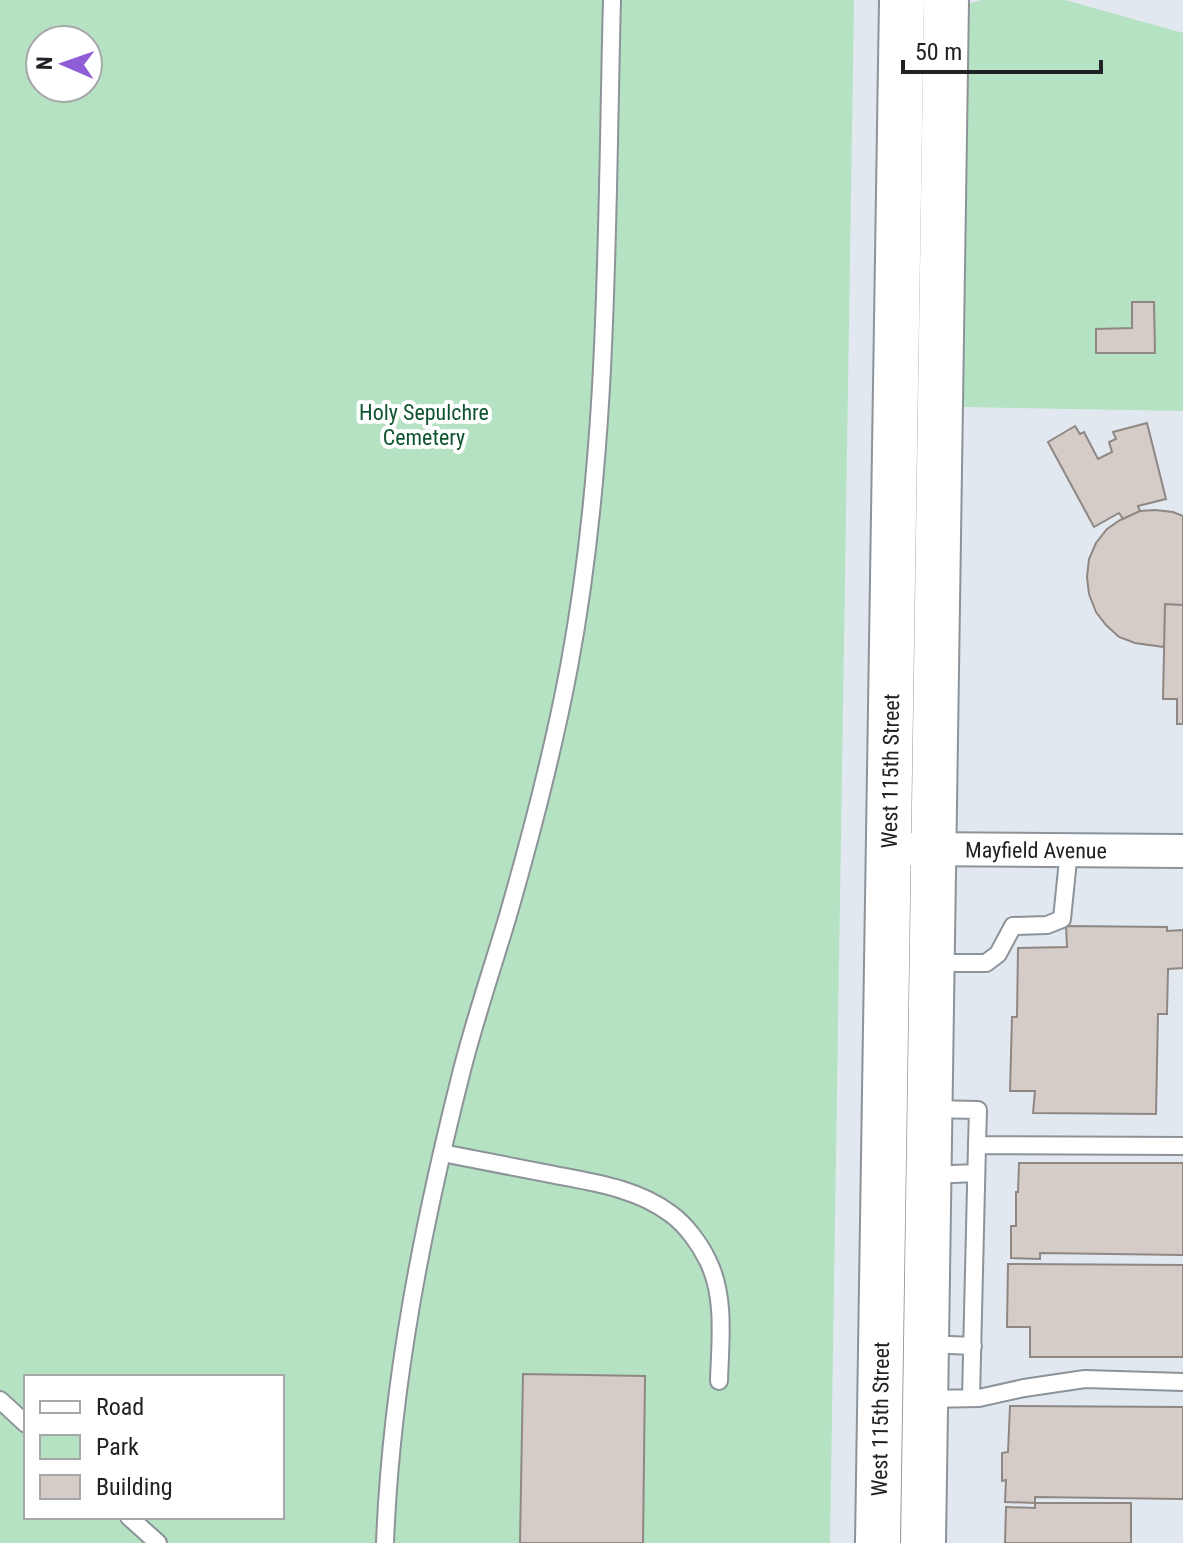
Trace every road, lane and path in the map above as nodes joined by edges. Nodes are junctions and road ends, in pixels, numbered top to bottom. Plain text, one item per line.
1 (612, 0) edge
2 (902, 0) edge
3 (946, 0) edge
4 (889, 849) junction
5 (934, 849) junction
6 (1069, 850) junction
7 (1183, 851) edge
8 (932, 963) junction
9 (930, 1109) junction
10 (977, 1145) junction
11 (1183, 1146) edge
12 (442, 1153) junction
13 (976, 1173) junction
14 (929, 1175) junction
15 (926, 1344) junction
16 (973, 1346) junction
17 (719, 1381) dead end
18 (1183, 1382) edge
19 (971, 1398) junction
20 (925, 1399) junction
21 (0, 1400) edge
22 (24, 1422) edge
23 (131, 1519) edge
24 (158, 1543) edge
25 (385, 1543) edge
26 (878, 1543) edge
27 (923, 1543) edge

1 - 12 lane
2 - 4 street, West 115th Street
3 - 5 street, West 115th Street
4 - 5 street, Mayfield Avenue
4 - 26 street, West 115th Street
5 - 6 street, Mayfield Avenue
5 - 8 street, West 115th Street
6 - 7 street, Mayfield Avenue
6 - 8 lane
8 - 9 street, West 115th Street
9 - 10 lane
9 - 14 street, West 115th Street
10 - 11 lane
10 - 13 lane
12 - 17 lane
12 - 25 lane
13 - 14 lane
13 - 16 lane
14 - 15 street, West 115th Street
15 - 16 lane
15 - 20 street, West 115th Street
16 - 19 lane
18 - 19 lane
19 - 20 lane
20 - 27 street, West 115th Street
21 - 22 lane
23 - 24 lane

